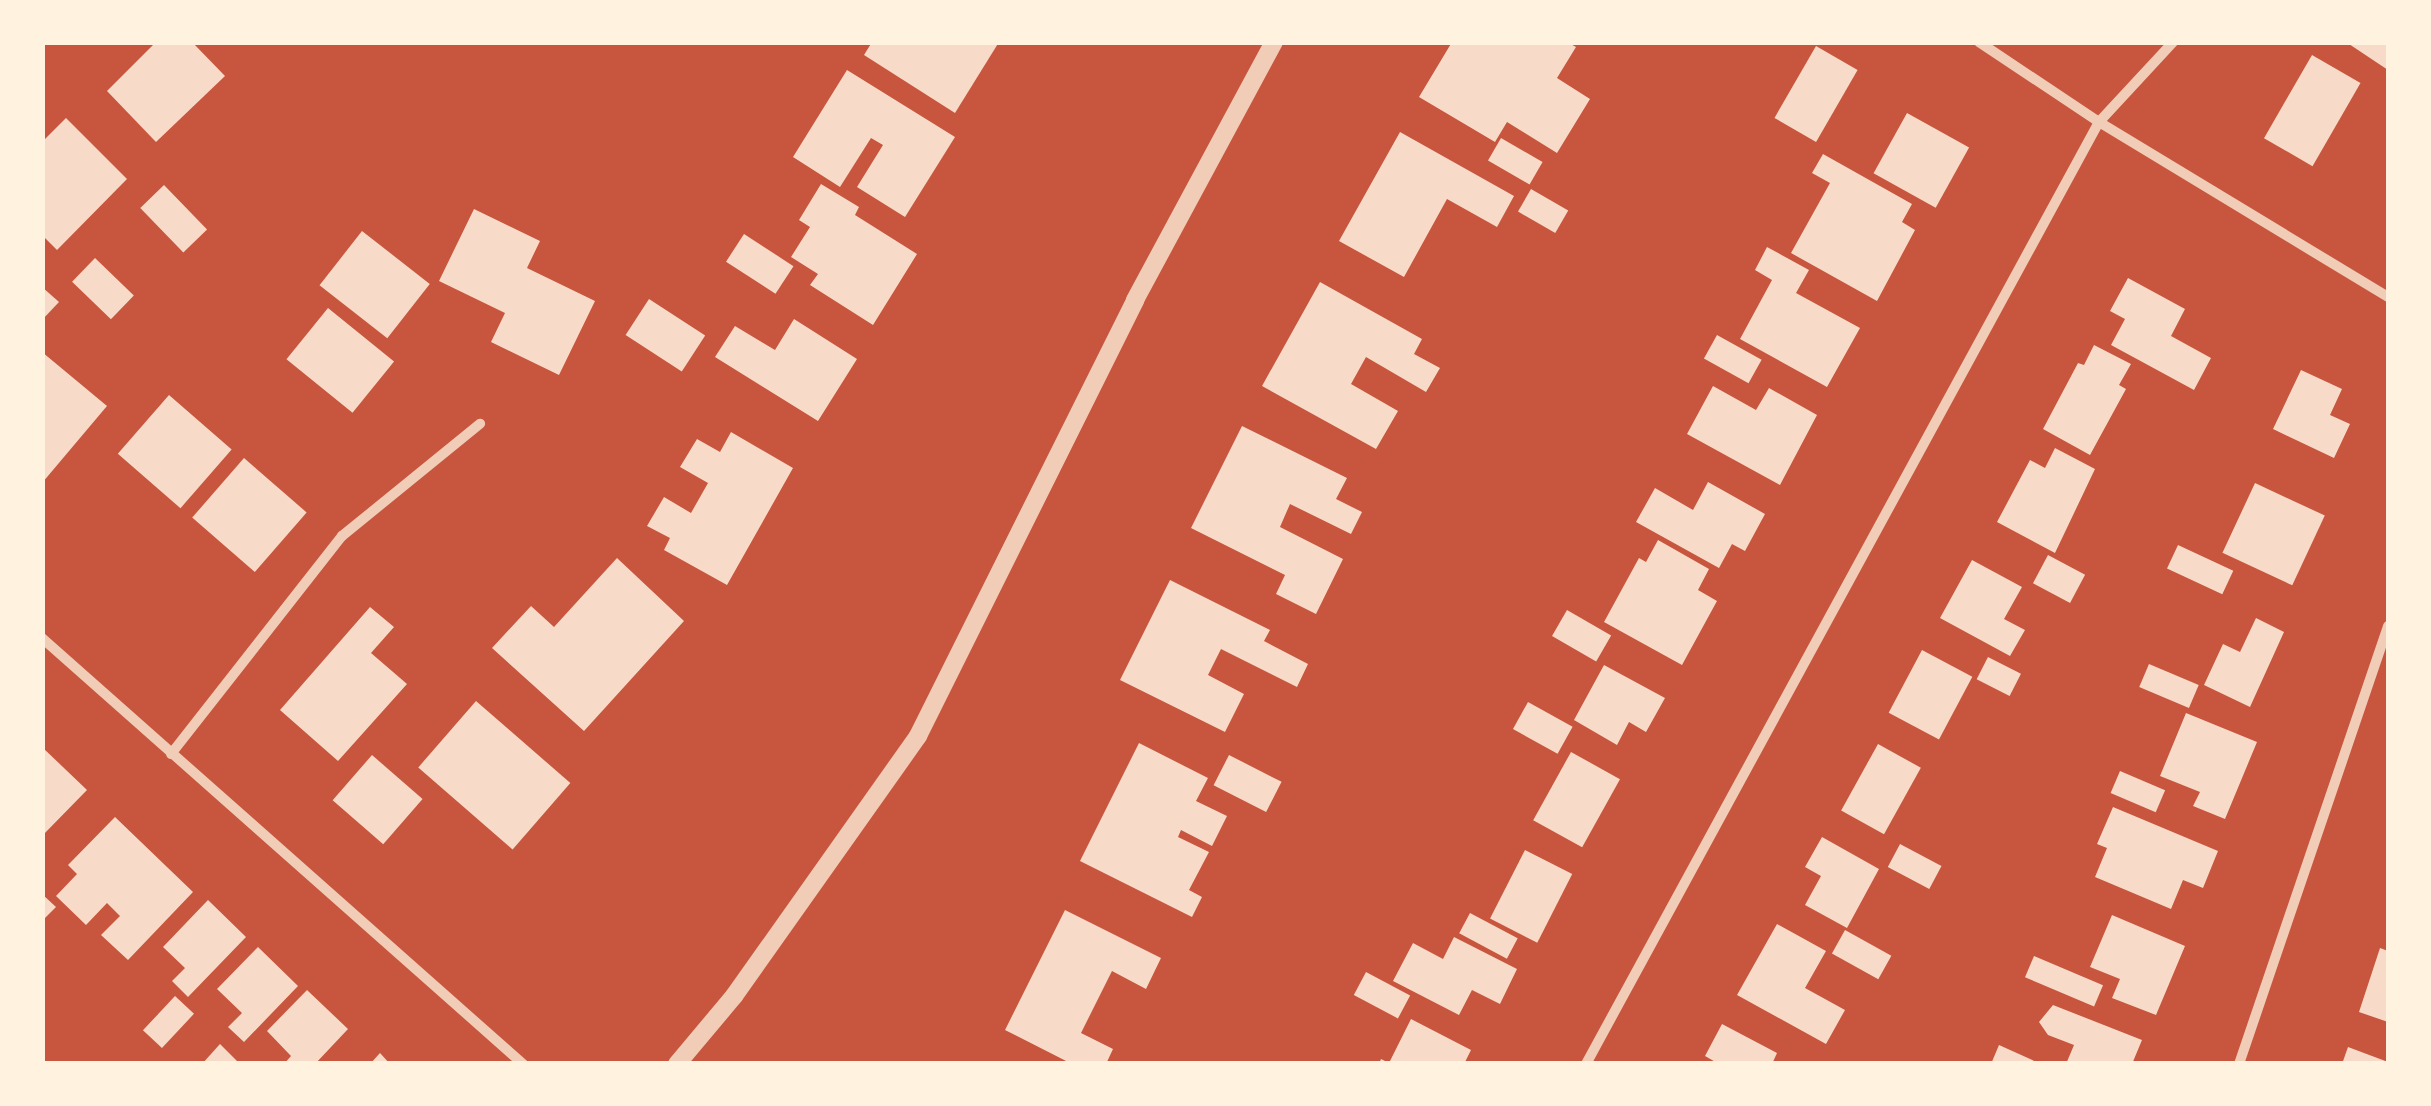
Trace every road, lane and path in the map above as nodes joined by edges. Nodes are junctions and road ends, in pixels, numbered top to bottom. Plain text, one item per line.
1 (1274, 42) edge
2 (1979, 42) edge
3 (2173, 42) edge
4 (2098, 122) junction
5 (2388, 297) edge
6 (480, 424) dead end
7 (2388, 626) edge
8 (42, 638) edge
9 (172, 754) junction
10 (523, 1064) edge
11 (677, 1064) edge
12 (1586, 1064) edge
13 (2239, 1064) edge

1 - 11 street
2 - 4 street
3 - 4 street
4 - 5 street
4 - 12 street
6 - 9 street
7 - 13 street
8 - 9 street
9 - 10 street

